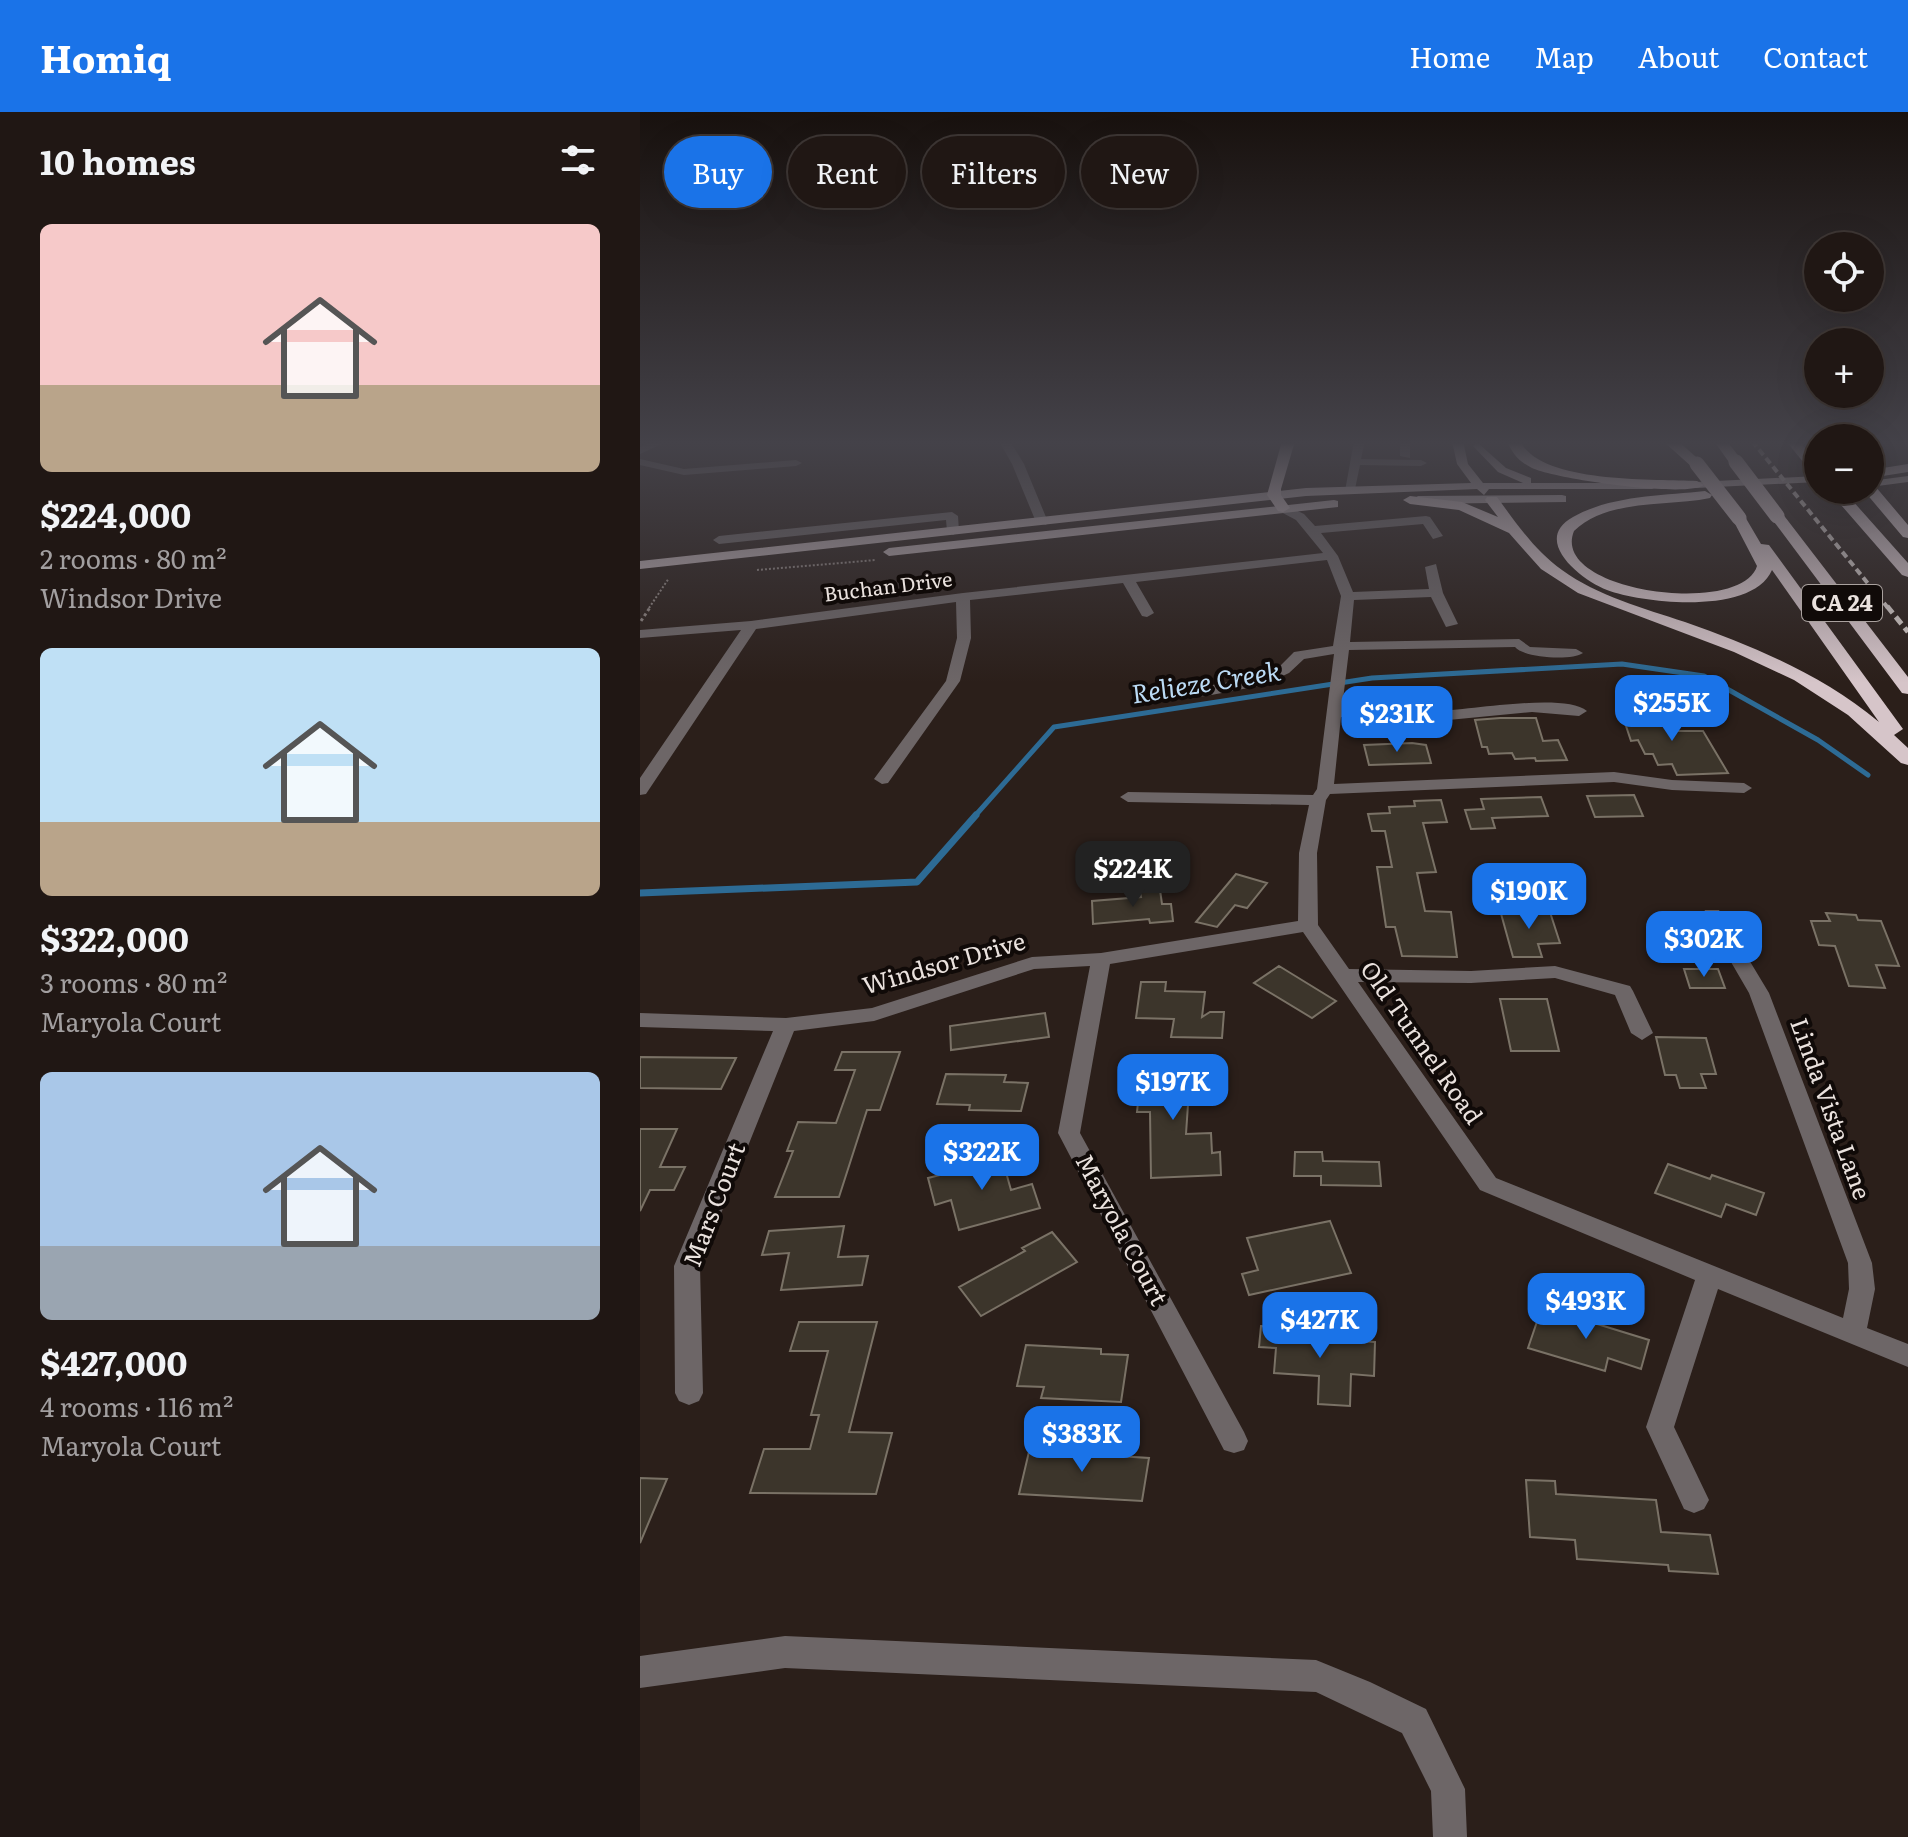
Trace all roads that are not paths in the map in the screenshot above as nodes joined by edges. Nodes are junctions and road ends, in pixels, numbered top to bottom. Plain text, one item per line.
1 (899, 522) edge
2 (952, 522) edge
3 (1042, 522) joint
4 (1046, 522) edge
5 (1173, 522) edge
6 (1304, 522) edge
7 (1409, 522) edge
8 (1427, 522) edge
9 (1495, 522) edge
10 (1511, 522) edge
11 (1579, 522) edge
12 (1741, 522) edge
13 (1742, 522) edge
14 (1781, 522) edge
15 (1863, 522) edge
16 (1312, 530) junction
17 (953, 531) junction
18 (1517, 532) junction
19 (1437, 536) dead end
20 (719, 540) dead end
21 (1332, 556) junction
22 (640, 565) edge
23 (1431, 567) dead end
24 (1908, 572) edge
25 (640, 576) edge
26 (1128, 580) junction
27 (1436, 593) junction
28 (1348, 596) junction
29 (963, 597) junction
30 (1147, 613) dead end
31 (1451, 624) dead end
32 (751, 625) junction
33 (640, 634) edge
34 (1340, 648) junction
35 (1576, 653) dead end
36 (1908, 689) edge
37 (1152, 695) dead end
38 (1579, 711) dead end
39 (1335, 712) junction
40 (1908, 746) edge
41 (1908, 759) edge
42 (882, 779) dead end
43 (1744, 788) dead end
44 (640, 790) edge
45 (1321, 794) junction
46 (1128, 797) dead end
47 (1712, 914) dead end
48 (1308, 925) junction
49 (1101, 959) junction
50 (1342, 975) junction
51 (640, 1020) edge
52 (786, 1025) junction
53 (1642, 1033) dead end
54 (1709, 1276) junction
55 (1853, 1331) junction
56 (1908, 1356) edge
57 (689, 1393) dead end
58 (1234, 1441) dead end
59 (1694, 1500) dead end
60 (640, 1672) edge
61 (1450, 1837) edge

1 - 20 street
2 - 17 street
3 - 4 main road
3 - 17 main road
5 - 25 main road
6 - 16 street
7 - 16 street
8 - 19 street
9 - 18 highway
10 - 18 highway
11 - 12 highway
13 - 40 highway
14 - 36 highway, CA 24, bridge
15 - 24 highway, CA 24
16 - 21 street
17 - 22 main road
18 - 41 highway
21 - 26 street, Buchan Drive
21 - 28 street
23 - 27 street
26 - 29 street, Buchan Drive
26 - 30 street
27 - 28 street
27 - 31 street
28 - 34 street
29 - 32 street, Buchan Drive
29 - 42 street
32 - 33 street, Buchan Drive
32 - 44 street
34 - 35 street
34 - 37 street
34 - 39 street
38 - 39 street
39 - 45 street
43 - 45 street
45 - 46 street
45 - 48 street
47 - 55 street, Linda Vista Lane
48 - 49 street, Windsor Drive
48 - 50 street, Old Tunnel Road
49 - 52 street, Windsor Drive
49 - 58 street, Maryola Court
50 - 53 street
50 - 54 street, Old Tunnel Road
51 - 52 street, Windsor Drive
52 - 57 street, Mars Court
54 - 55 street, Old Tunnel Road
54 - 59 street
55 - 56 street, Old Tunnel Road
60 - 61 street

